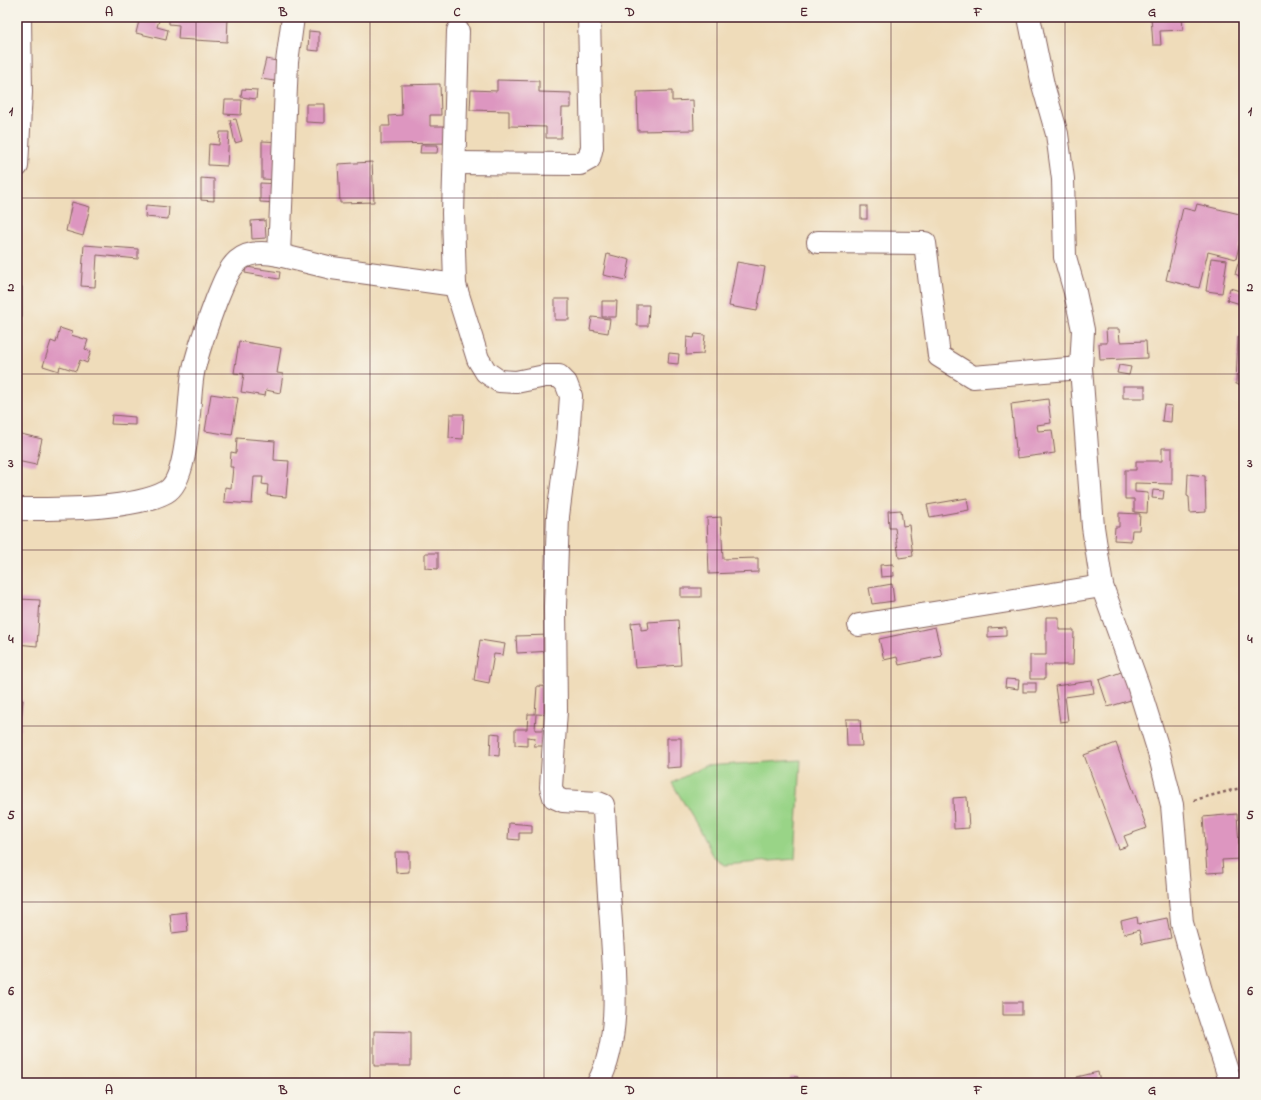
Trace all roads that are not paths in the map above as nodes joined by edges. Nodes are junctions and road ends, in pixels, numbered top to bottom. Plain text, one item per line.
1 (20, 17) edge
2 (293, 17) edge
3 (589, 17) edge
4 (1029, 17) edge
5 (458, 31) dead end
6 (456, 163) junction
7 (17, 166) edge
8 (818, 242) dead end
9 (279, 255) junction
10 (455, 286) junction
11 (1081, 368) junction
12 (17, 509) edge
13 (1102, 586) junction
14 (859, 625) dead end
15 (598, 1083) edge
16 (1231, 1083) edge

1 - 7 street
2 - 9 street
3 - 6 street
4 - 11 street
5 - 6 street
6 - 10 street
8 - 11 street
9 - 10 street
9 - 12 street
10 - 15 street
11 - 13 street
13 - 14 street
13 - 16 street

